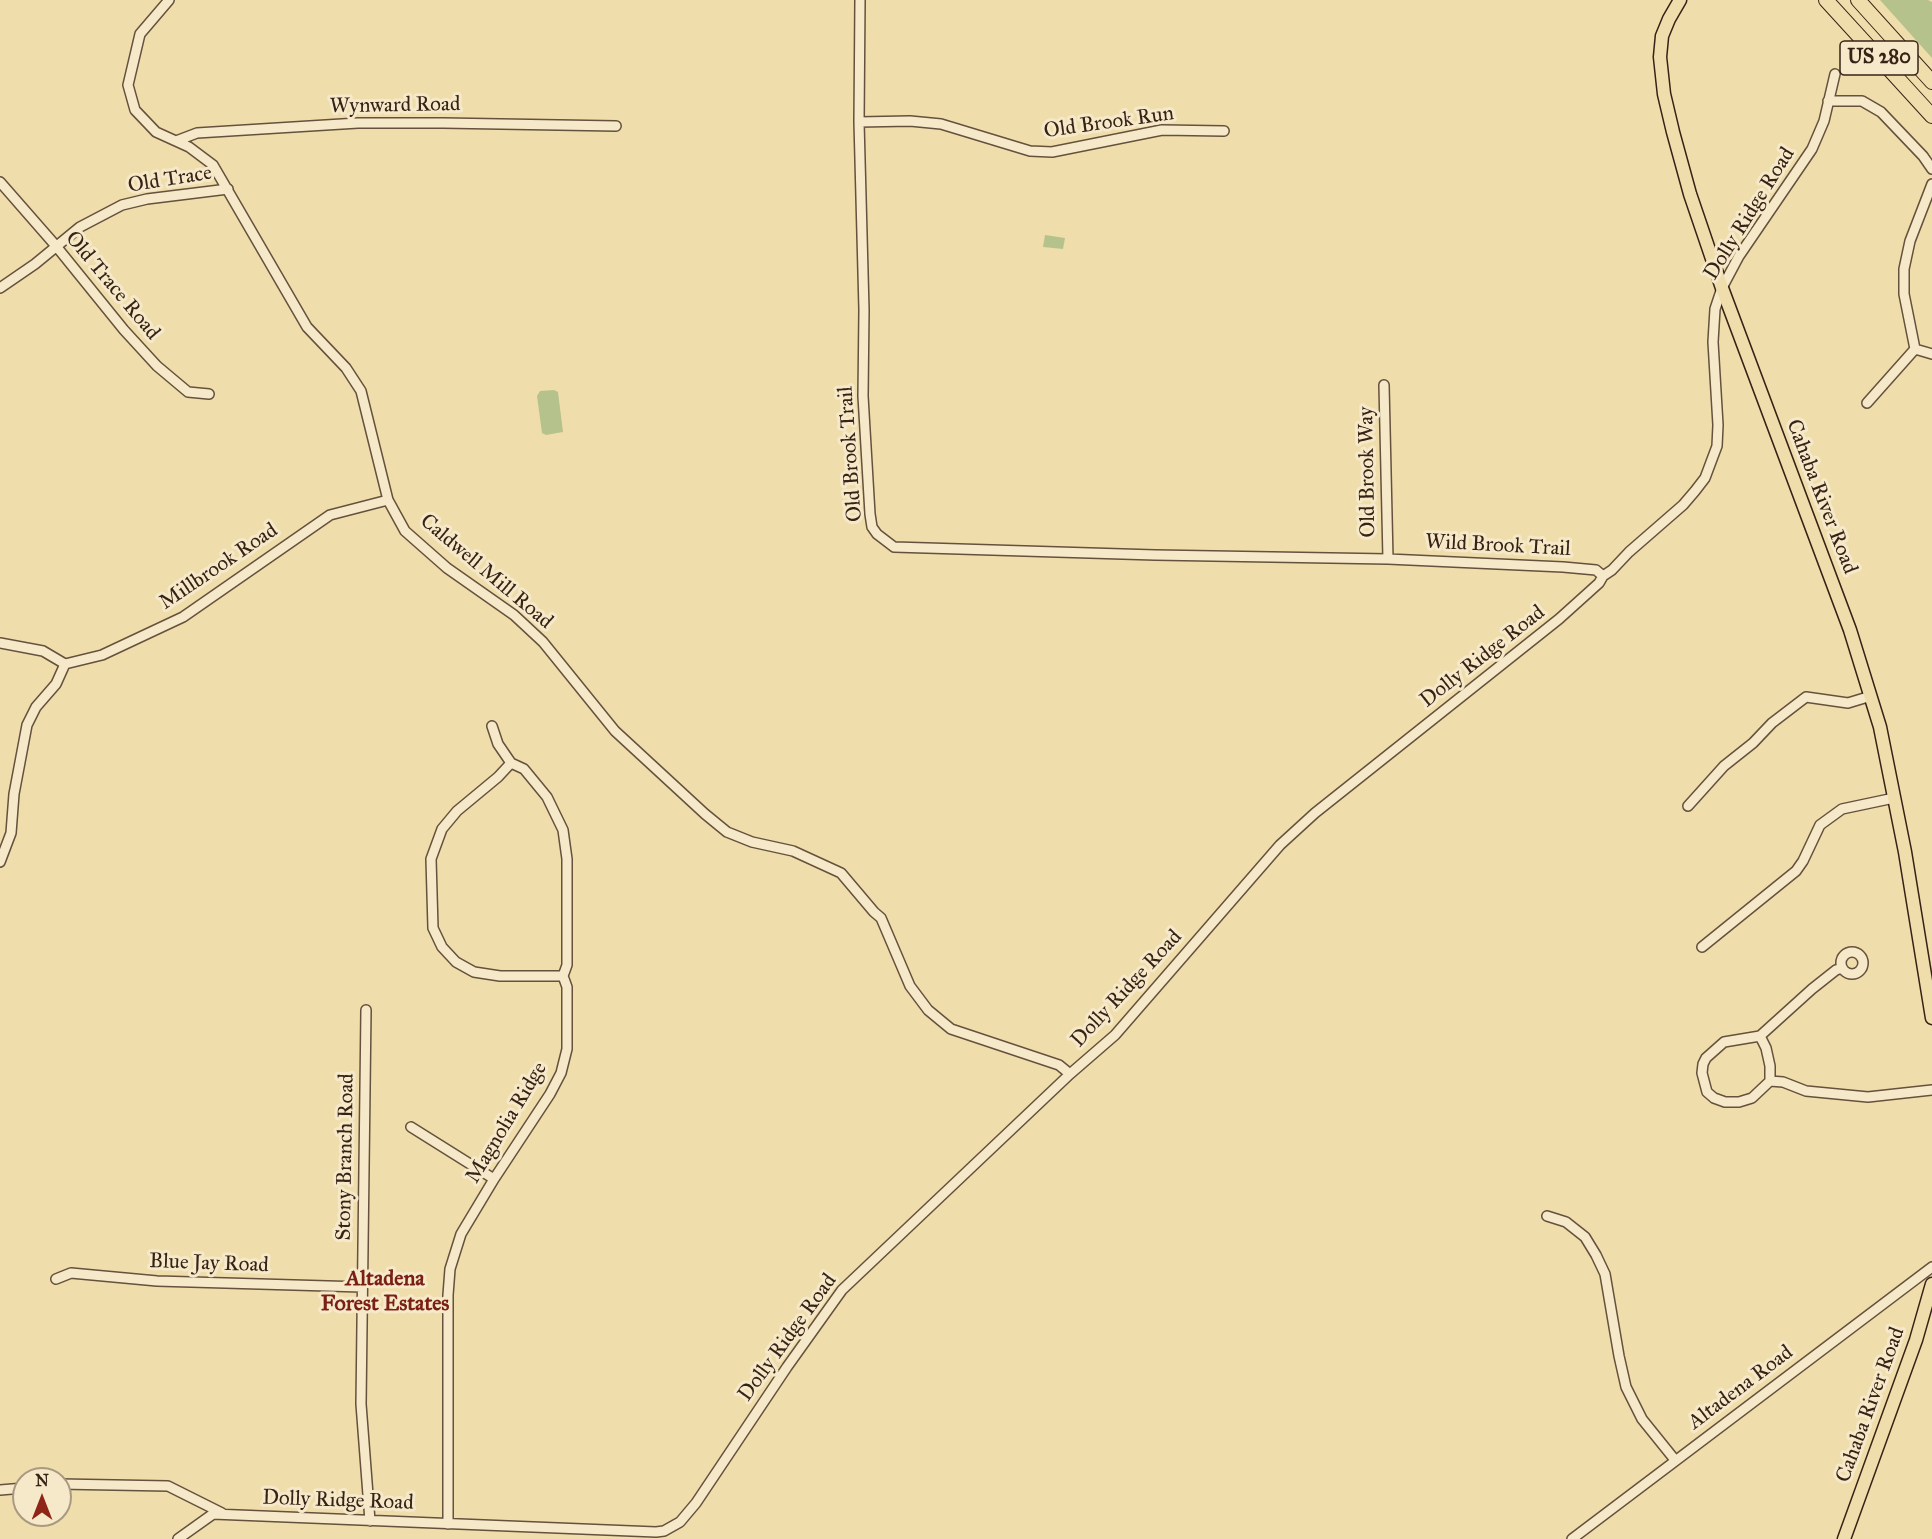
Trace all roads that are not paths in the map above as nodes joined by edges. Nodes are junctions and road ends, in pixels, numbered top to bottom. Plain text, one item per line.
1 (169, 0) edge
2 (860, 0) edge
3 (1680, 0) edge
4 (1826, 0) edge
5 (1858, 0) edge
6 (1835, 74) dead end
7 (1932, 82) edge
8 (1828, 101) junction
9 (1932, 116) edge
10 (859, 122) junction
11 (616, 126) dead end
12 (1224, 131) dead end
13 (176, 141) junction
14 (1932, 169) edge
15 (0, 182) edge
16 (1932, 184) edge
17 (228, 189) junction
18 (56, 246) junction
19 (0, 288) edge
20 (1722, 288) junction
21 (1915, 350) junction
22 (1932, 354) edge
23 (1384, 385) dead end
24 (209, 394) dead end
25 (1867, 403) dead end
26 (388, 500) junction
27 (1388, 559) junction
28 (1603, 576) junction
29 (0, 643) edge
30 (65, 664) junction
31 (1871, 696) junction
32 (492, 726) dead end
33 (510, 763) junction
34 (1894, 798) junction
35 (1688, 806) dead end
36 (0, 861) edge
37 (1702, 947) dead end
38 (1842, 968) dead end
39 (563, 976) junction
40 (366, 1010) dead end
41 (1932, 1018) edge
42 (1760, 1036) junction
43 (1070, 1074) junction
44 (1770, 1081) junction
45 (1932, 1090) edge
46 (411, 1127) dead end
47 (494, 1179) junction
48 (1547, 1216) dead end
49 (1932, 1268) edge
50 (56, 1279) dead end
51 (1932, 1284) edge
52 (362, 1287) junction
53 (1675, 1460) junction
54 (72, 1484) edge
55 (226, 1514) junction
56 (370, 1521) junction
57 (448, 1524) junction
58 (584, 1535) edge
59 (178, 1539) edge
60 (1572, 1539) edge
61 (1844, 1539) edge

1 - 13 street, Caldwell Mill Road
2 - 10 street, Old Brook Trail
3 - 20 main road, Cahaba River Road
4 - 9 highway, US 280
5 - 7 highway, US 280
6 - 8 street, Dolly Ridge Road
8 - 14 street
8 - 20 street, Dolly Ridge Road
10 - 12 street, Old Brook Run
10 - 27 street, Old Brook Trail
11 - 13 street, Wynward Road
13 - 17 street, Caldwell Mill Road
15 - 18 street, Old Trace Road
16 - 21 street
17 - 18 street, Old Trace
17 - 26 street, Caldwell Mill Road
18 - 19 street, Old Trace
18 - 24 street, Old Trace Road
20 - 28 street, Dolly Ridge Road
20 - 31 main road, Cahaba River Road
21 - 22 street
21 - 25 street
23 - 27 street, Old Brook Way
26 - 30 street, Millbrook Road
26 - 43 street, Caldwell Mill Road
27 - 28 street, Wild Brook Trail
28 - 43 street, Dolly Ridge Road
29 - 30 street
30 - 36 street
31 - 34 main road, Cahaba River Road
31 - 35 street
32 - 33 street, Magnolia Ridge
33 - 39 street, Magnolia Ridge
33 - 39 street
34 - 37 street
34 - 41 main road, Cahaba River Road
38 - 42 street
39 - 47 street, Magnolia Ridge
40 - 52 street, Stony Branch Road
42 - 44 street
42 - 44 street
43 - 58 street, Dolly Ridge Road
44 - 45 street
46 - 47 street
47 - 57 street, Magnolia Ridge
48 - 53 street
49 - 53 street, Altadena Road
50 - 52 street, Blue Jay Road
51 - 61 main road, Cahaba River Road
52 - 56 street, Stony Branch Road
53 - 60 street, Altadena Road
54 - 55 street
55 - 56 street, Dolly Ridge Road
55 - 59 street, Dolly Ridge Road
56 - 57 street, Dolly Ridge Road
57 - 58 street, Dolly Ridge Road

